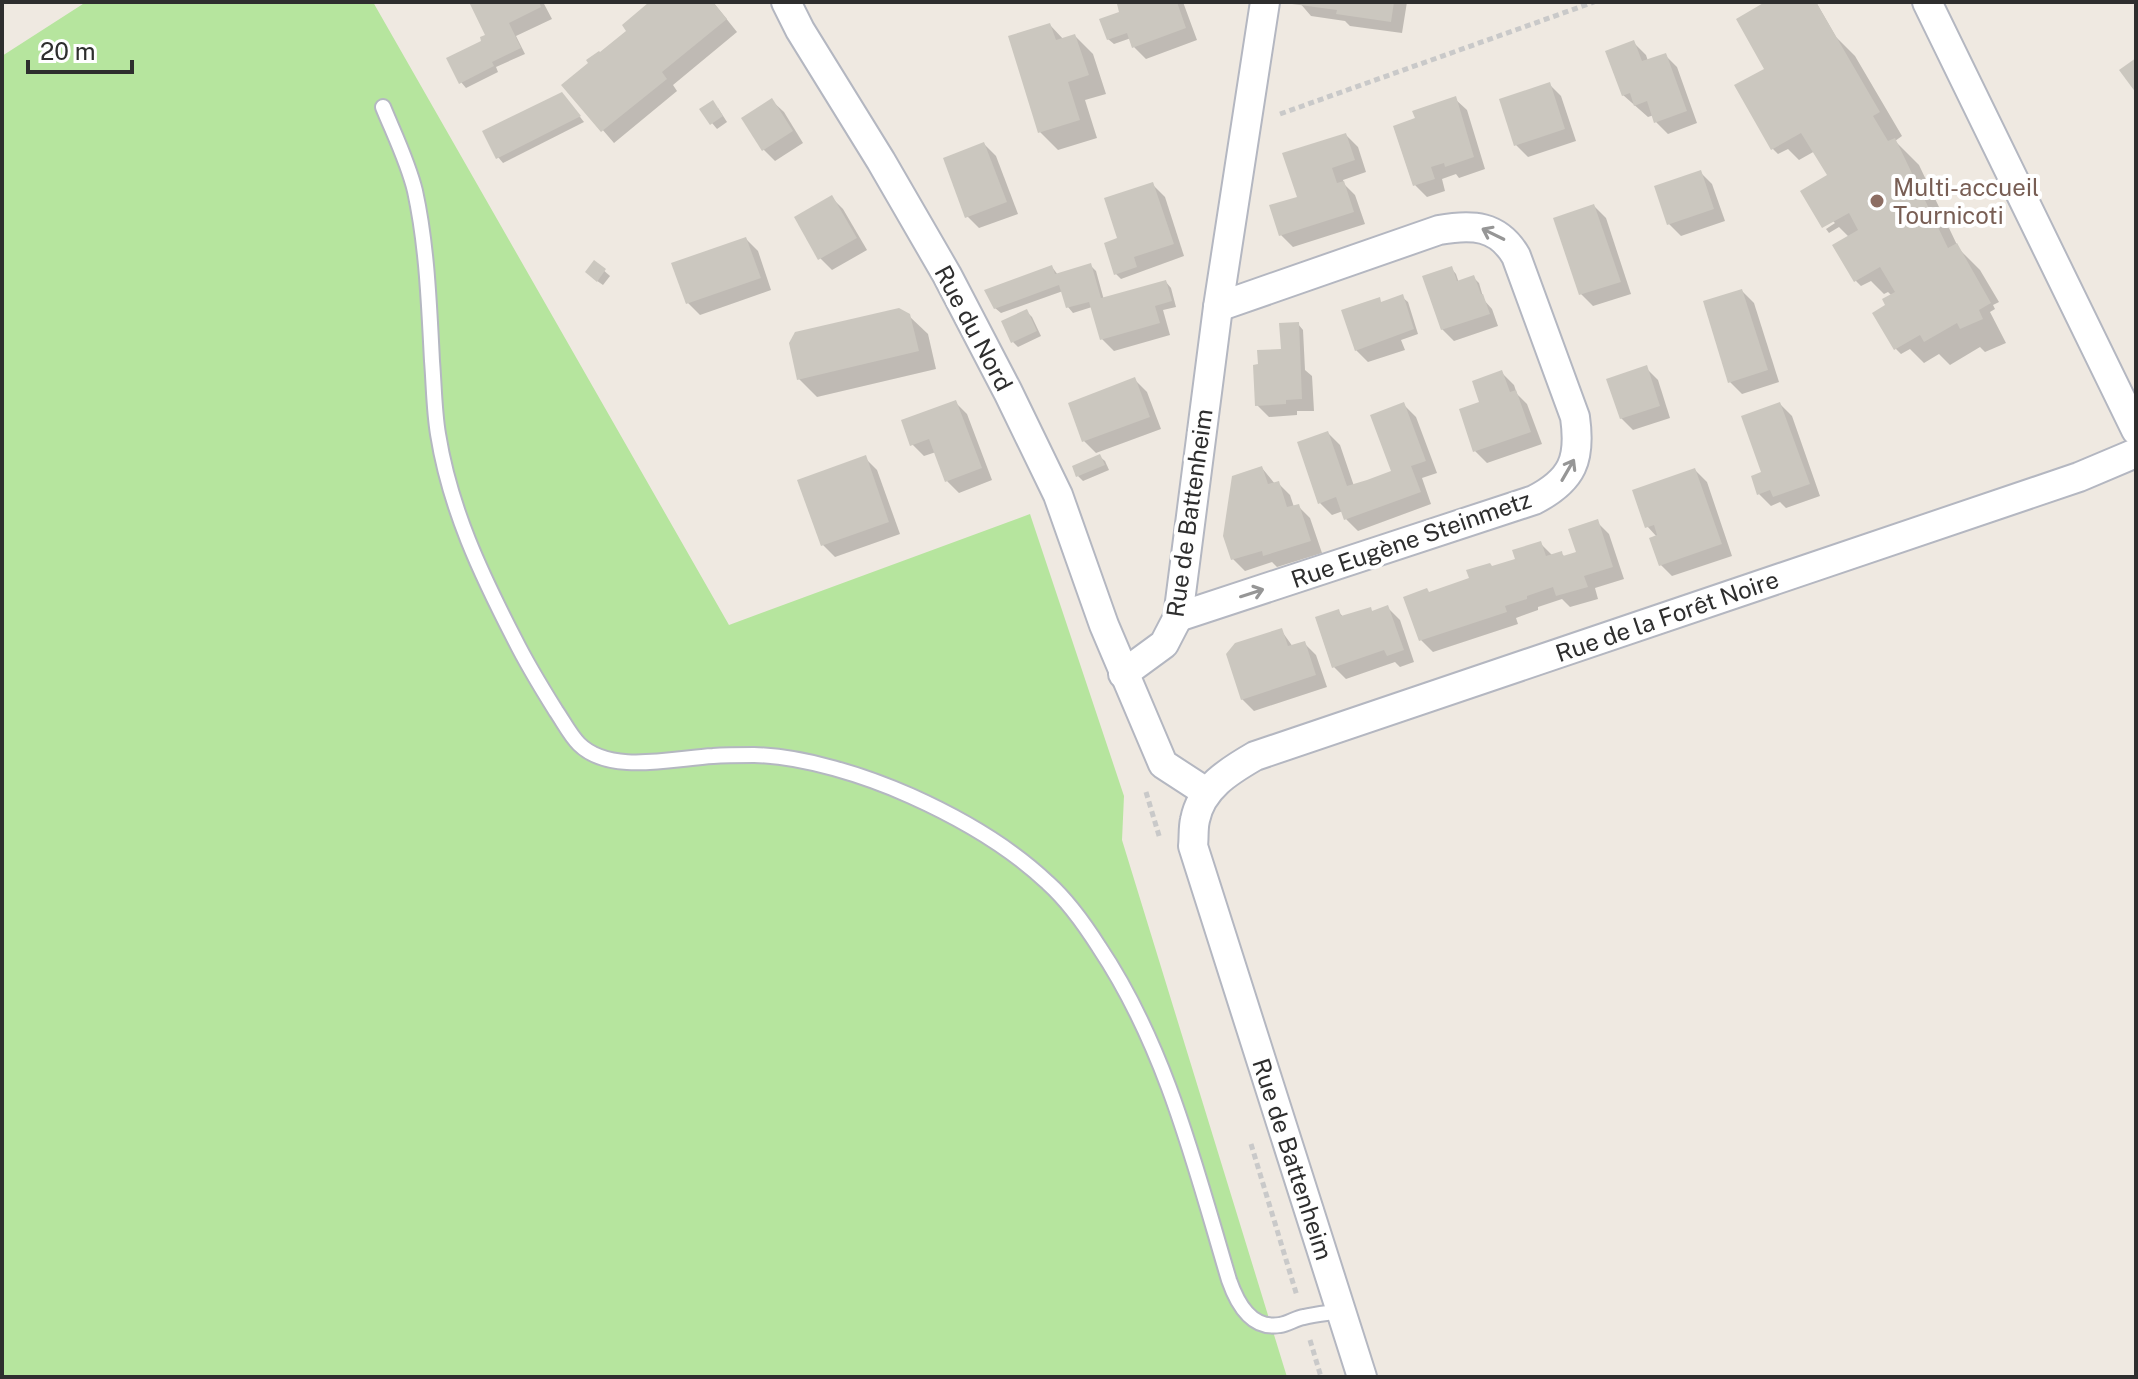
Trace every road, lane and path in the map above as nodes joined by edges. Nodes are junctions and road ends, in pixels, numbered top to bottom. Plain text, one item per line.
1 (786, 2) edge
2 (1265, 2) edge
3 (1594, 2) edge
4 (1927, 2) edge
5 (383, 107) dead end
6 (1245, 127) junction
7 (1218, 307) junction
8 (2136, 430) edge
9 (2136, 453) edge
10 (1178, 617) junction
11 (1123, 674) junction
12 (1206, 792) junction
13 (1341, 1311) junction
14 (1362, 1377) edge

1 - 11 street, Rue du Nord
2 - 6 street, Rue de Battenheim
3 - 6 path
4 - 8 street
5 - 13 lane
6 - 7 street, Rue de Battenheim
7 - 10 street, Rue de Battenheim
10 -> 7 street, Rue Eugène Steinmetz
9 - 12 street, Rue de la Forêt Noire
10 - 11 street, Rue de Battenheim
11 - 12 street
12 - 13 street, Rue de Battenheim
13 - 14 street, Rue de Battenheim

